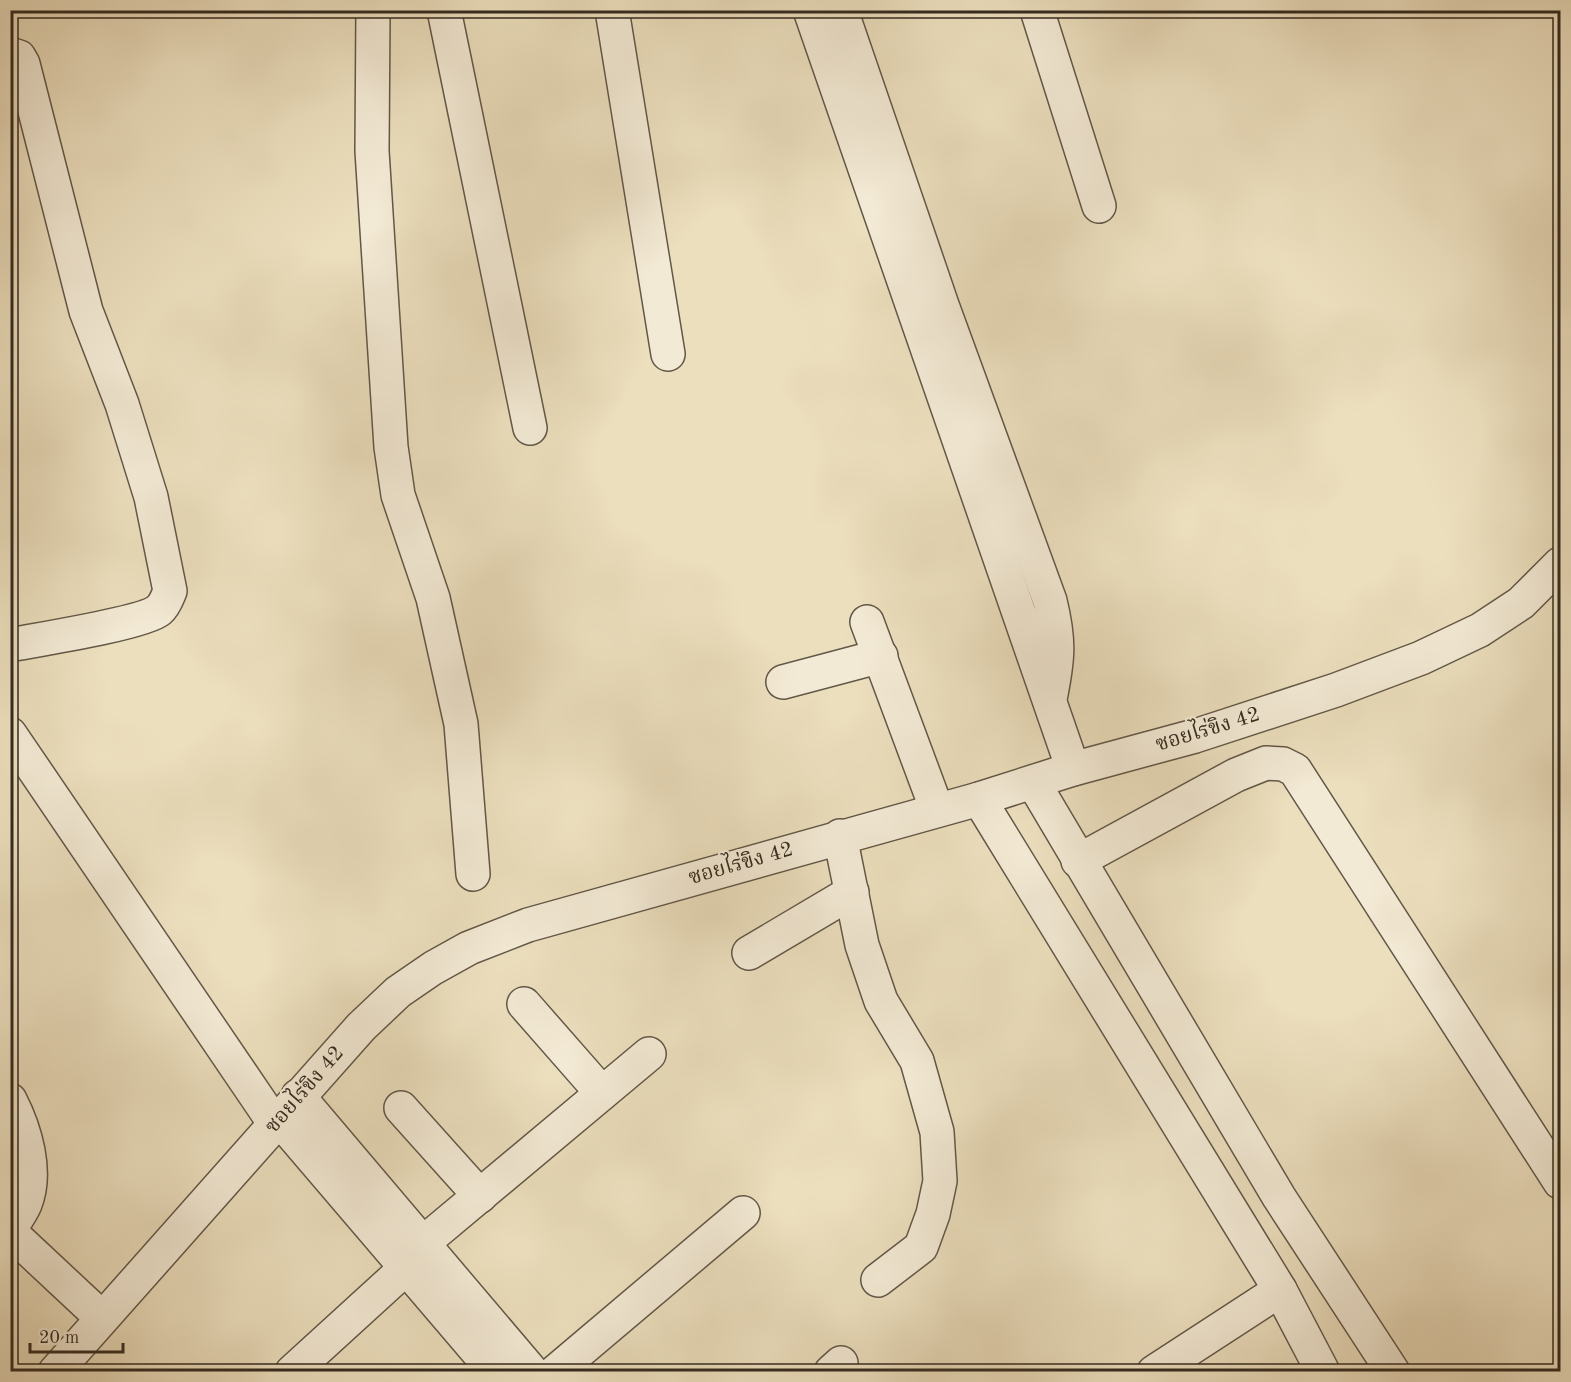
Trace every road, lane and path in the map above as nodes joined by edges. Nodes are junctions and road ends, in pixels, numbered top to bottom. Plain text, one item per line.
1 (373, 10) edge
2 (444, 10) edge
3 (612, 10) edge
4 (810, 10) edge
5 (841, 10) edge
6 (1037, 10) edge
7 (10, 54) edge
8 (1099, 206) dead end
9 (668, 354) dead end
10 (530, 428) dead end
11 (1560, 564) edge
12 (867, 622) dead end
13 (10, 645) edge
14 (881, 656) junction
15 (783, 682) dead end
16 (1050, 701) junction
17 (10, 734) edge
18 (1073, 769) junction
19 (1033, 782) junction
20 (980, 799) junction
21 (937, 810) junction
22 (840, 836) junction
23 (1078, 861) junction
24 (473, 874) dead end
25 (852, 892) junction
26 (749, 953) dead end
27 (524, 1004) dead end
28 (649, 1054) dead end
29 (602, 1093) junction
30 (10, 1100) edge
31 (401, 1108) dead end
32 (284, 1113) junction
33 (1560, 1182) edge
34 (480, 1196) junction
35 (743, 1213) dead end
36 (10, 1230) edge
37 (414, 1255) junction
38 (878, 1280) dead end
39 (1280, 1290) junction
40 (102, 1318) junction
41 (55, 1371) edge
42 (292, 1371) edge
43 (495, 1371) edge
44 (532, 1371) edge
45 (555, 1371) edge
46 (1154, 1371) edge
47 (1323, 1371) edge
48 (1393, 1371) edge

1 - 24 street
2 - 10 street
3 - 9 street
4 - 16 street
5 - 16 street
6 - 8 street
7 - 13 street
11 - 18 street, ซอยไร่ขิง 42
12 - 14 street
14 - 15 street
14 - 21 street
16 - 18 street
17 - 32 street
18 - 19 street, ซอยไร่ขิง 42
19 - 20 street, ซอยไร่ขิง 42
19 - 23 street
20 - 21 street, ซอยไร่ขิง 42
20 - 39 street
21 - 22 street, ซอยไร่ขิง 42
22 - 25 street
22 - 32 street, ซอยไร่ขิง 42
23 - 33 street
23 - 48 street
25 - 26 street
25 - 38 street
27 - 29 street
28 - 29 street
29 - 34 street
30 - 36 street
31 - 34 street
32 - 37 street
32 - 40 street, ซอยไร่ขิง 42
34 - 37 street
35 - 45 street
36 - 40 street
37 - 42 street
37 - 43 street
37 - 44 street
39 - 46 street
39 - 47 street
40 - 41 street, ซอยไร่ขิง 42

